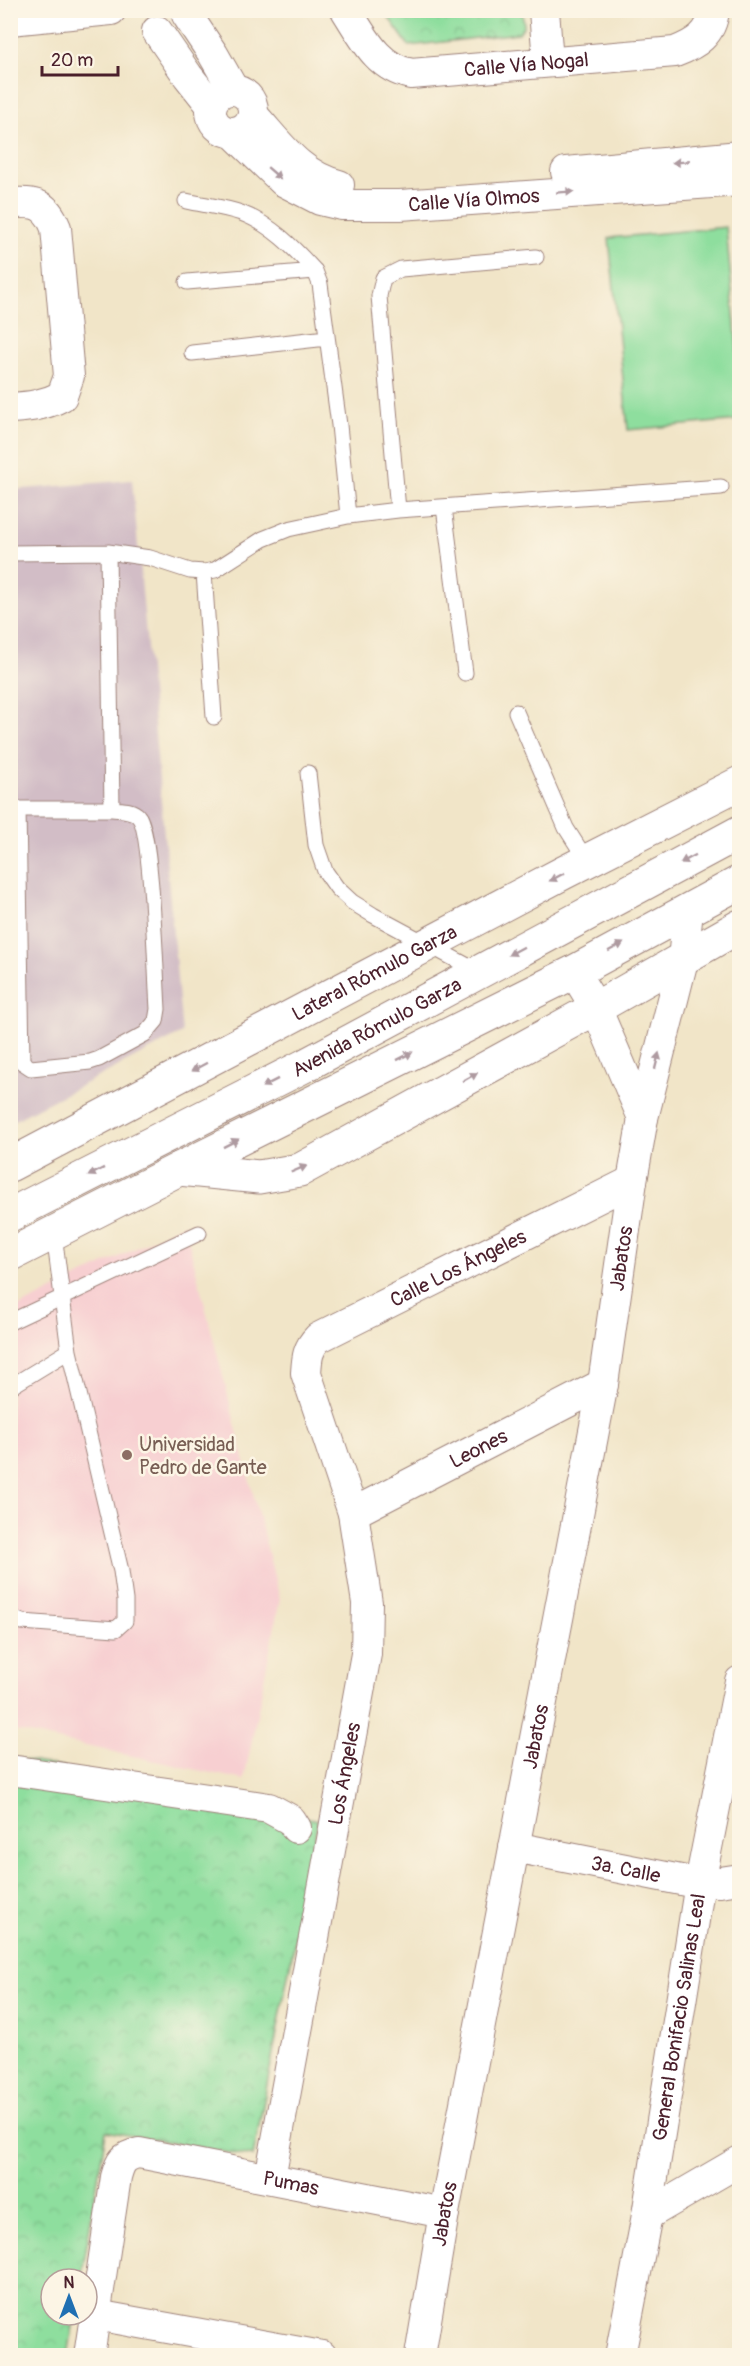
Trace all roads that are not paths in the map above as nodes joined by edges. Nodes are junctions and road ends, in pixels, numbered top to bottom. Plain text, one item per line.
1 (111, 10) edge
2 (346, 10) edge
3 (544, 10) edge
4 (714, 10) edge
5 (187, 13) edge
6 (10, 20) edge
7 (150, 21) edge
8 (548, 62) junction
9 (222, 97) junction
10 (243, 123) junction
11 (740, 156) edge
12 (740, 181) edge
13 (186, 201) dead end
14 (10, 203) edge
15 (536, 257) dead end
16 (315, 271) junction
17 (187, 282) dead end
18 (327, 338) junction
19 (192, 353) dead end
20 (10, 408) edge
21 (721, 487) dead end
22 (444, 507) junction
23 (398, 510) junction
24 (348, 516) junction
25 (108, 552) junction
26 (10, 553) edge
27 (204, 572) junction
28 (465, 673) dead end
29 (516, 712) dead end
30 (214, 717) dead end
31 (308, 773) dead end
32 (740, 783) edge
33 (14, 809) edge
34 (112, 809) junction
35 (740, 832) edge
36 (586, 861) junction
37 (740, 882) edge
38 (688, 910) junction
39 (740, 926) edge
40 (427, 945) junction
41 (683, 960) junction
42 (477, 971) junction
43 (574, 972) junction
44 (596, 1008) junction
45 (643, 1118) junction
46 (10, 1165) edge
47 (179, 1168) junction
48 (632, 1181) junction
49 (10, 1215) edge
50 (200, 1233) dead end
51 (54, 1234) junction
52 (10, 1256) edge
53 (61, 1297) junction
54 (10, 1322) edge
55 (69, 1351) junction
56 (306, 1373) joint
57 (603, 1384) junction
58 (10, 1387) edge
59 (353, 1513) junction
60 (10, 1617) edge
61 (740, 1681) edge
62 (10, 1770) edge
63 (296, 1828) dead end
64 (514, 1847) junction
65 (740, 1879) edge
66 (700, 1883) junction
67 (740, 2161) edge
68 (270, 2178) junction
69 (444, 2213) junction
70 (647, 2215) junction
71 (99, 2294) edge
72 (99, 2316) edge
73 (94, 2327) edge
74 (89, 2355) edge
75 (322, 2355) edge
76 (420, 2355) edge
77 (620, 2355) edge

1 - 6 street
2 - 8 street, Calle Vía Nogal
3 - 8 street
4 - 8 street, Calle Vía Nogal
5 - 7 street
5 - 9 street
7 - 9 street
9 - 10 street
11 -> 10 street, Calle Vía Olmos
10 -> 12 street, Calle Vía Olmos
13 - 16 lane
14 - 20 street
15 - 23 lane
16 - 17 lane
16 - 18 lane
18 - 19 lane
18 - 24 lane
21 - 22 lane
22 - 23 lane
22 - 28 lane
23 - 24 lane
24 - 27 lane
25 - 26 lane
25 - 27 lane
25 - 34 lane
27 - 30 lane
29 - 36 lane
31 - 40 lane
32 - 36 main road, Lateral Rómulo Garza
33 - 34 lane
33 - 34 lane
35 -> 42 main road, Avenida Rómulo Garza
36 -> 40 main road, Lateral Rómulo Garza
37 - 38 main road, Avenida Rómulo Garza
38 - 41 street, Jabatos
43 -> 38 main road, Avenida Rómulo Garza
39 - 41 main road
40 - 42 lane
40 -> 46 main road, Lateral Rómulo Garza
41 - 44 main road
45 -> 41 street, Jabatos
42 -> 49 main road, Avenida Rómulo Garza
43 - 44 street
47 -> 43 main road, Avenida Rómulo Garza
44 - 45 street
47 -> 44 main road
45 - 48 street, Jabatos
47 - 51 main road, Avenida Rómulo Garza
48 - 56 street, Calle Los Ángeles
48 - 57 street, Jabatos
50 - 53 lane
51 - 52 main road, Avenida Rómulo Garza
51 - 53 lane
53 - 54 lane
53 - 55 lane
55 - 58 lane
55 - 60 lane
56 - 59 street, Los Ángeles
57 - 59 street, Leones
57 - 64 street, Jabatos
59 - 68 street, Los Ángeles
61 - 66 street, General Bonifacio Salinas Leal
62 - 63 street
64 - 66 street, 3a. Calle
64 - 69 street, Jabatos
65 - 66 street, 3a. Calle
66 - 70 street, General Bonifacio Salinas Leal
67 - 70 street
68 - 69 street, Pumas
68 - 71 street, Pumas
69 - 76 street, Jabatos
70 - 77 street, General Bonifacio Salinas Leal
72 - 75 street
73 - 74 street

